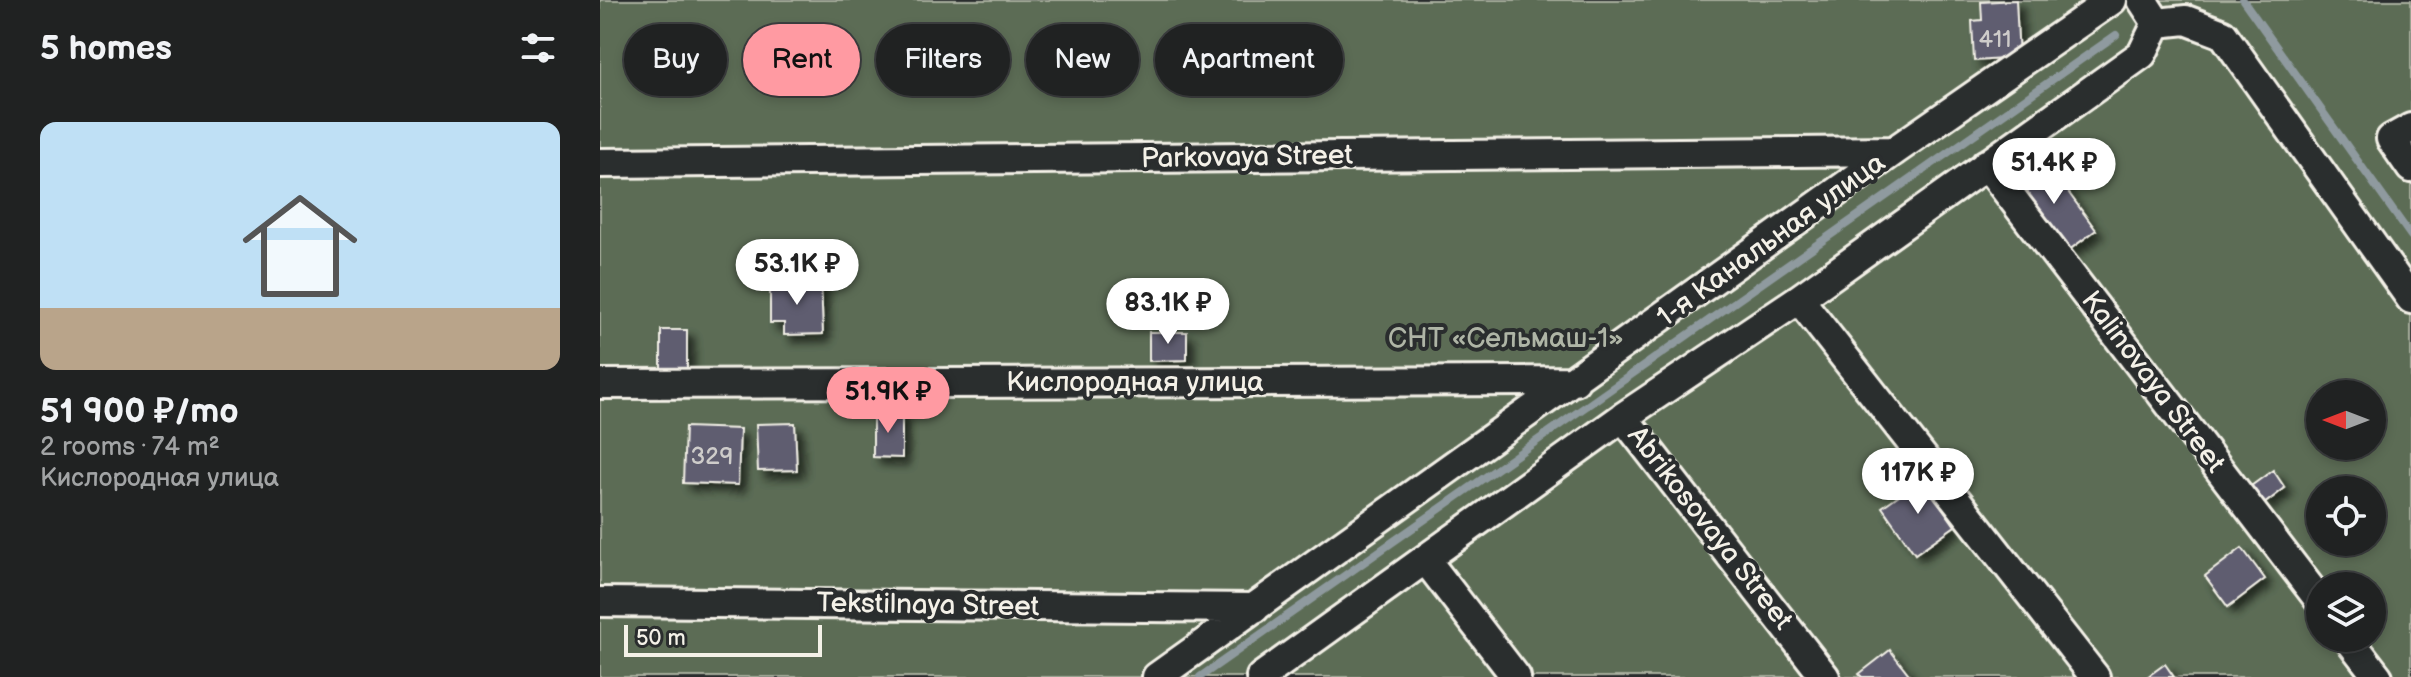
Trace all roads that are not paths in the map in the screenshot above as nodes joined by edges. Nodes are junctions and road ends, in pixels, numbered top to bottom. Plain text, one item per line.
1 (2112, 0) edge
2 (2149, 11) edge
3 (2401, 134) edge
4 (1894, 151) junction
5 (600, 163) edge
6 (1986, 164) junction
7 (2411, 168) edge
8 (1799, 299) junction
9 (2411, 299) edge
10 (1575, 381) junction
11 (600, 384) edge
12 (1623, 417) junction
13 (1426, 560) junction
14 (2306, 583) edge
15 (600, 602) edge
16 (1255, 608) junction
17 (2359, 652) edge
18 (1157, 677) edge
19 (1261, 677) edge
20 (1516, 677) edge
21 (1825, 677) edge
22 (2095, 677) edge
23 (2378, 677) edge

1 - 4 street, 1-я Канальная улица
2 - 6 street
2 - 9 street
3 - 7 street
4 - 5 street, Parkovaya Street
4 - 10 street, 1-я Канальная улица
6 - 8 street
6 - 14 street, Kalinovaya Street
8 - 12 street
8 - 22 street
10 - 11 street, Кислородная улица
10 - 16 street, 1-я Канальная улица
12 - 13 street
12 - 21 street, Abrikosovaya Street
13 - 19 street
13 - 20 street
15 - 16 street, Tekstilnaya Street
16 - 18 street, 1-я Канальная улица
17 - 23 street

